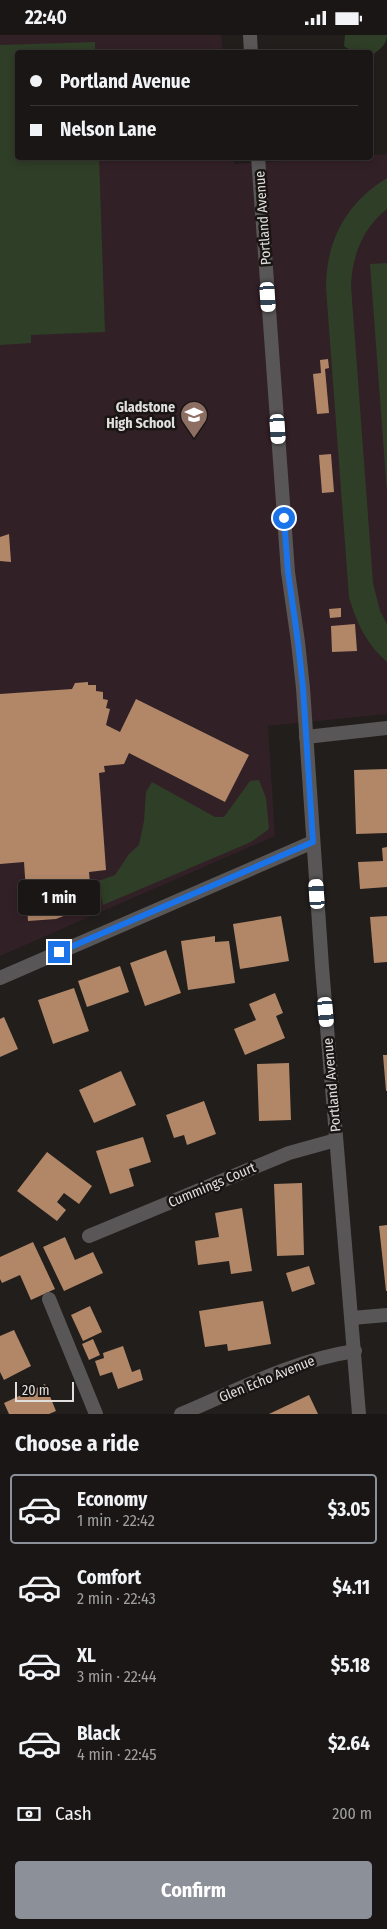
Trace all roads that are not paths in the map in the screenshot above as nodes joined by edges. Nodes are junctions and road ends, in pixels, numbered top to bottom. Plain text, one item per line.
1 (250, 35) edge
2 (251, 50) edge
3 (258, 160) edge
4 (387, 728) edge
5 (306, 737) junction
6 (313, 842) junction
7 (0, 978) edge
8 (336, 1140) junction
9 (89, 1236) dead end
10 (49, 1299) dead end
11 (387, 1315) edge
12 (352, 1318) junction
13 (355, 1351) junction
14 (96, 1414) edge
15 (181, 1414) edge
16 (358, 1414) edge

1 - 2 street
3 - 5 street, Portland Avenue
4 - 5 street
5 - 6 street, Portland Avenue
6 - 7 street
6 - 8 street, Portland Avenue
8 - 9 street, Cummings Court
8 - 12 street, Portland Avenue
10 - 14 street
11 - 12 street
12 - 13 street, Portland Avenue
13 - 15 street, Glen Echo Avenue
13 - 16 street, Portland Avenue

